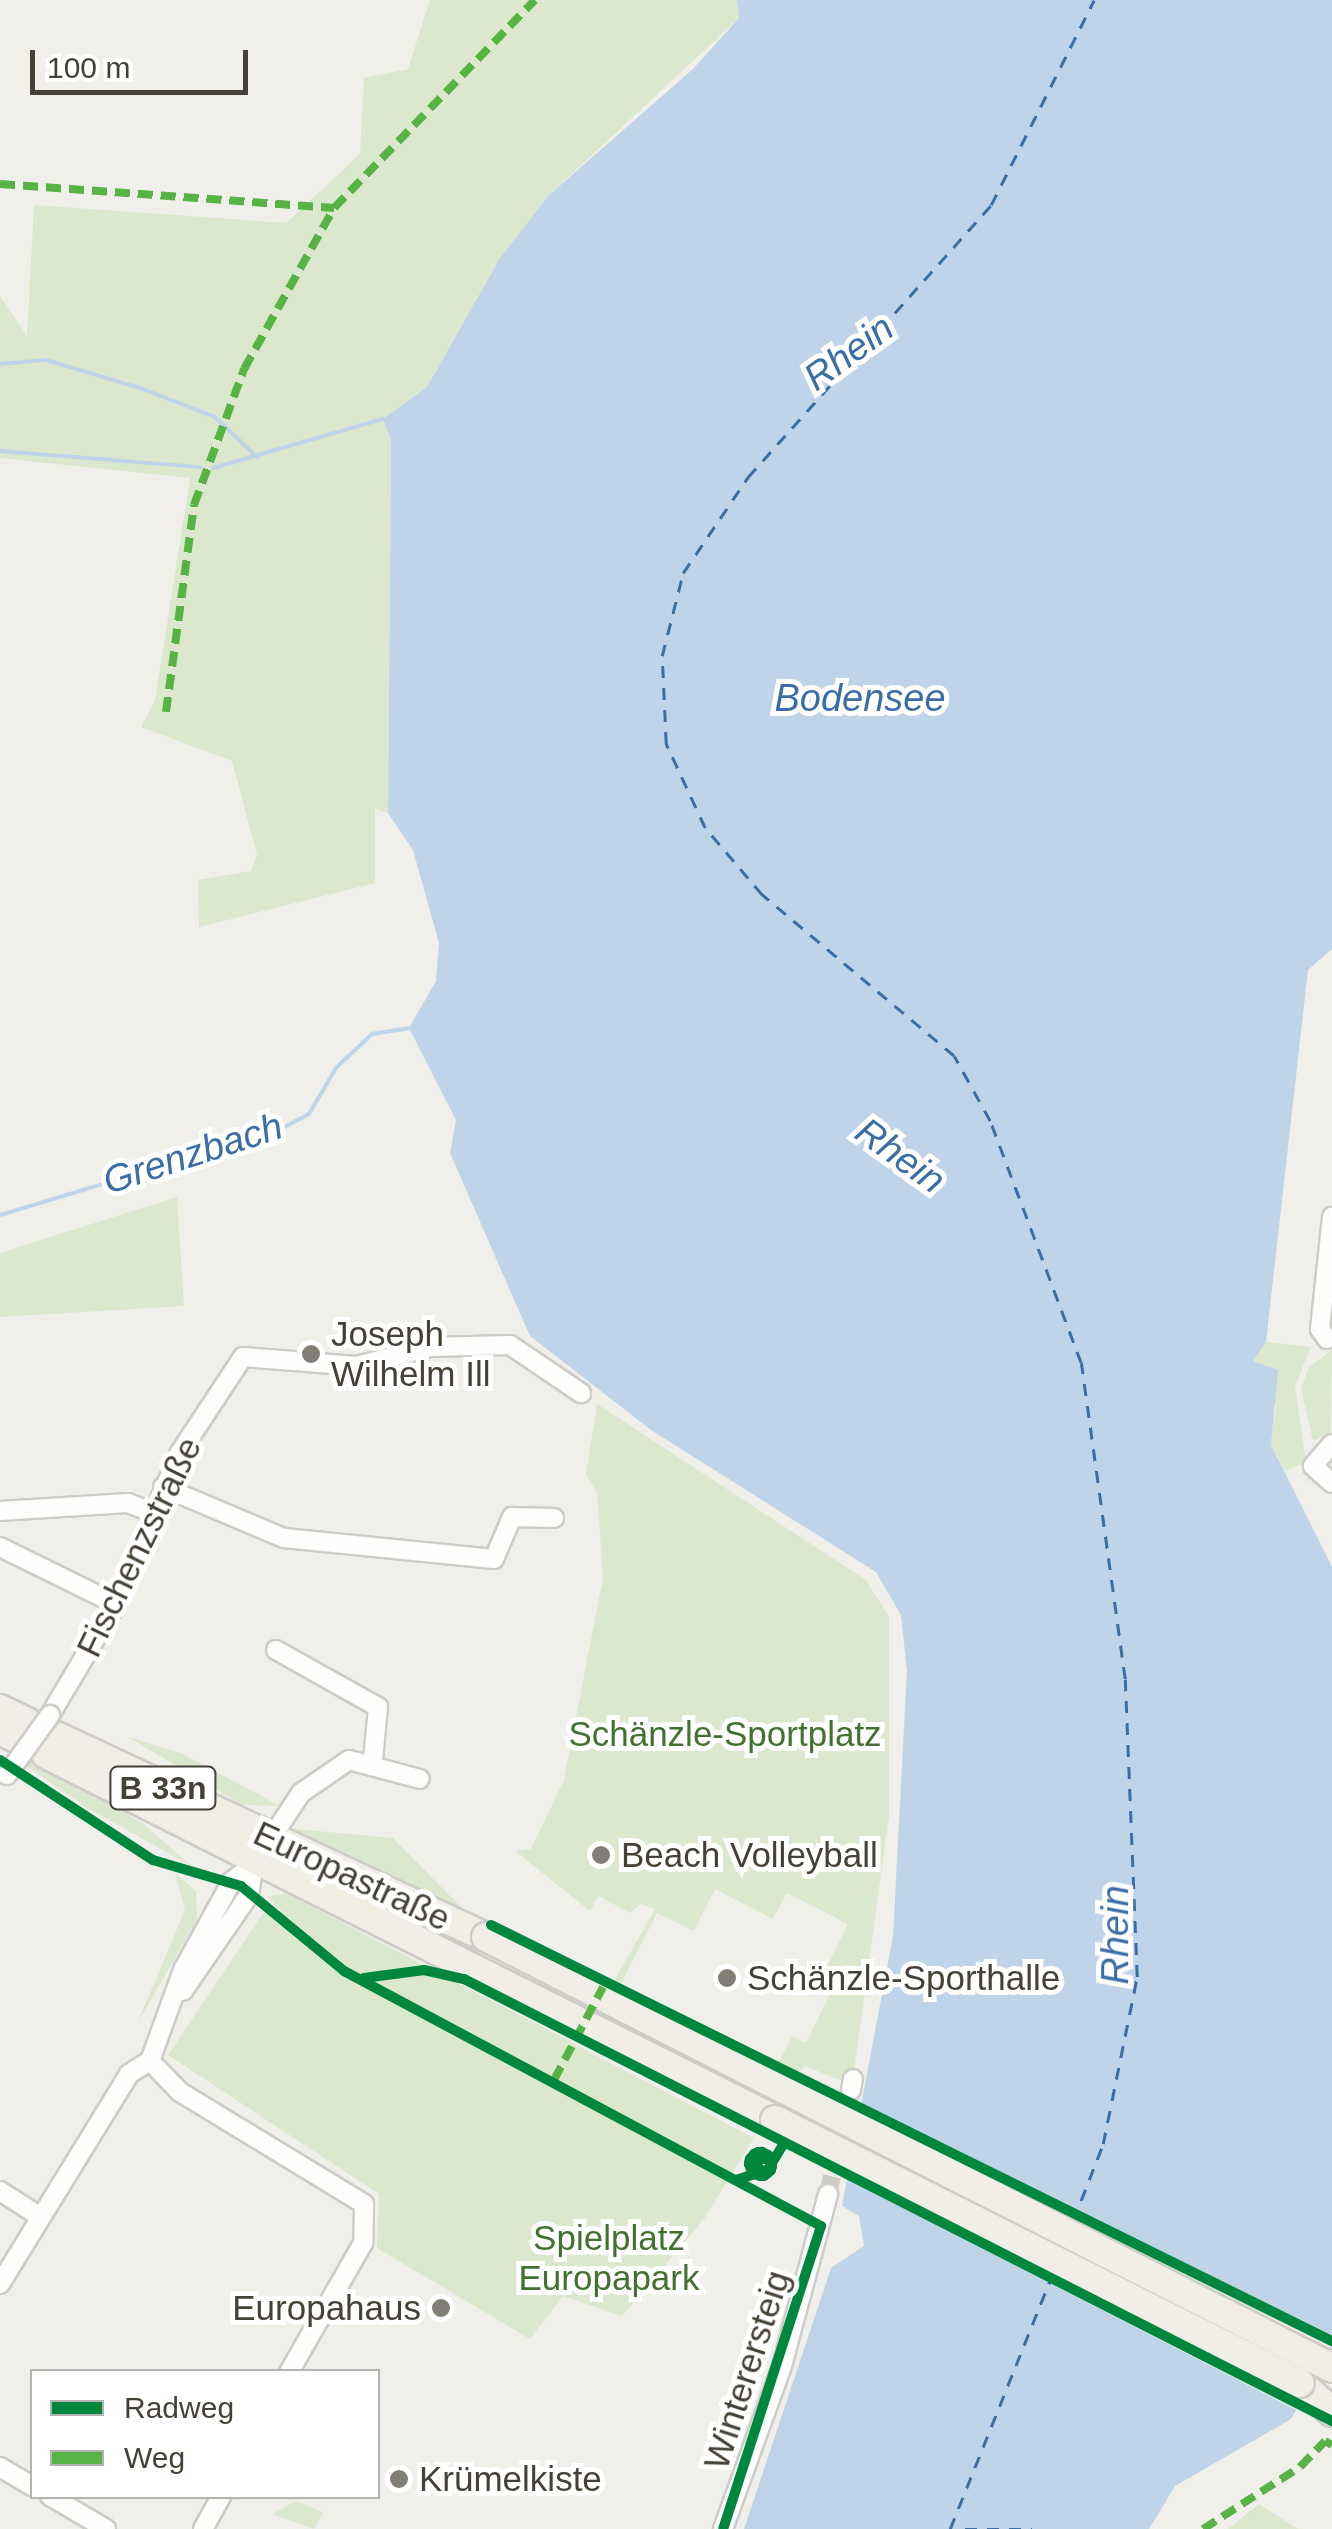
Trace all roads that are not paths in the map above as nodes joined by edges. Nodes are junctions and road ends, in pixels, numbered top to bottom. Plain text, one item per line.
1 (1332, 1217) edge
2 (1327, 1339) dead end
3 (581, 1393) dead end
4 (1332, 1444) edge
5 (1332, 1483) edge
6 (163, 1486) junction
7 (0, 1511) edge
8 (154, 1513) junction
9 (554, 1518) dead end
10 (0, 1547) edge
11 (116, 1604) junction
12 (276, 1650) dead end
13 (0, 1709) edge
14 (15, 1730) edge
15 (374, 1760) junction
16 (420, 1779) dead end
17 (3, 1780) edge
18 (271, 1840) junction
19 (254, 1864) junction
20 (150, 2061) junction
21 (0, 2191) edge
22 (828, 2194) tunnel mouth
23 (39, 2216) junction
24 (0, 2284) edge
25 (1332, 2368) edge
26 (290, 2369) edge
27 (1300, 2382) junction
28 (1332, 2398) edge
29 (1332, 2412) edge
30 (0, 2467) edge
31 (30, 2485) edge
32 (55, 2499) edge
33 (219, 2499) edge
34 (106, 2529) edge
35 (203, 2529) edge
36 (722, 2529) edge

1 - 2 street
3 - 6 street, Fischenzstraße
4 - 5 street
6 - 8 street, Fischenzstraße
6 - 9 street
7 - 8 street
8 - 11 street, Fischenzstraße
10 - 11 street
11 - 17 street, Fischenzstraße, bridge
12 - 15 street
13 - 14 main road
15 - 16 street
15 - 18 street
18 - 19 street
18 - 19 main road, Europastraße / B 33n
18 - 25 main road, Europastraße / B 33n, bridge
19 - 20 street
19 - 27 main road, Europastraße / B 33n, bridge
20 - 23 street
20 - 26 street
21 - 23 street
22 - 36 street, Winterersteig
23 - 24 street
27 - 28 main road, B 33n
27 - 29 main road, B 33n
30 - 31 street
32 - 34 street
33 - 35 street

